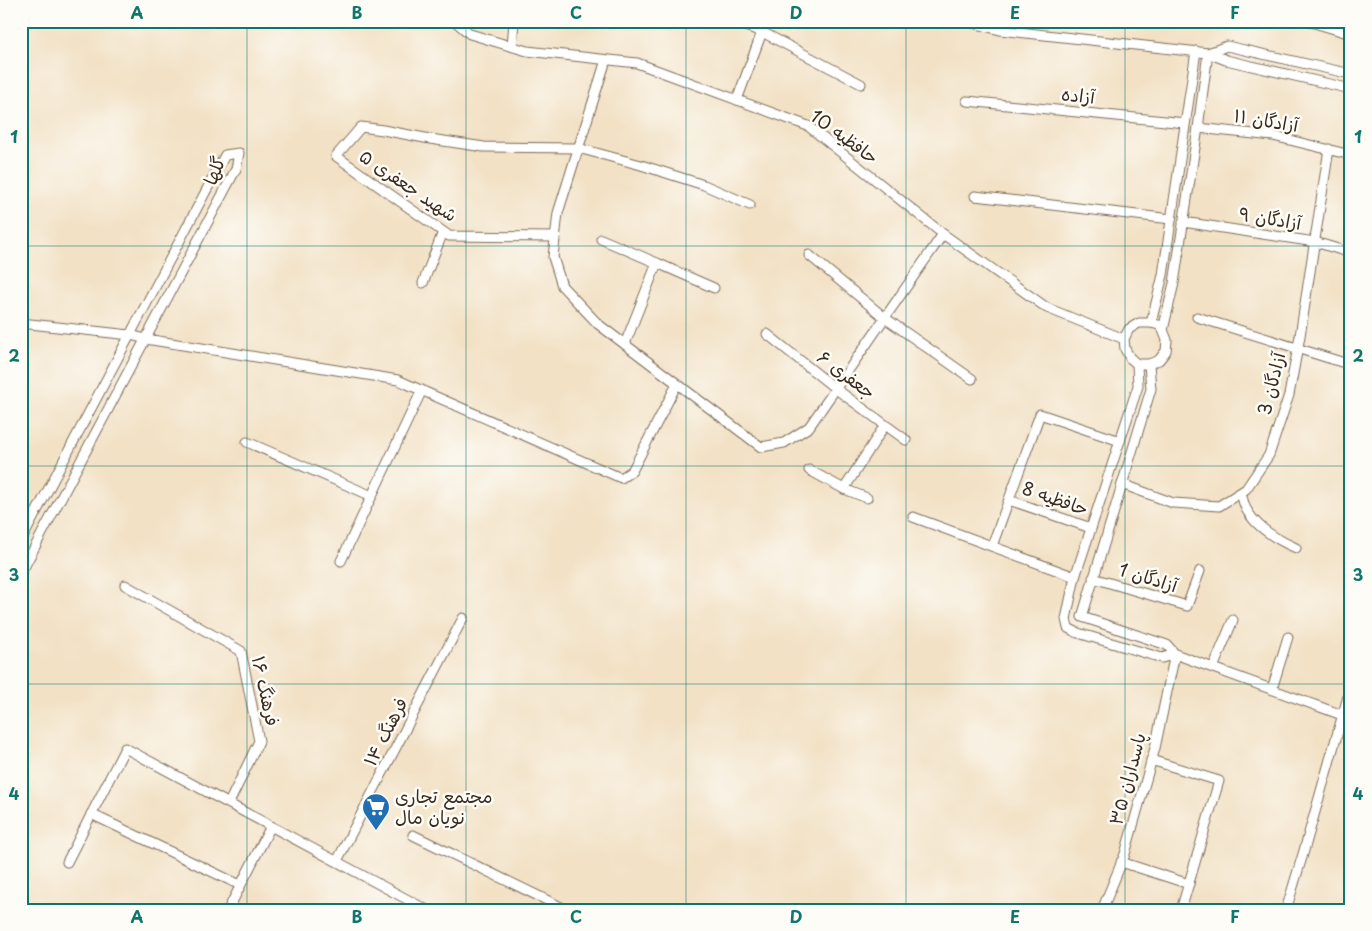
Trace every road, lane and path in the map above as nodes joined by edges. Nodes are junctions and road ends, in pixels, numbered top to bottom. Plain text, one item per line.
1 (454, 21) edge
2 (514, 21) edge
3 (732, 21) edge
4 (965, 21) edge
5 (1312, 22) edge
6 (762, 32) junction
7 (1351, 34) edge
8 (512, 46) junction
9 (1196, 51) junction
10 (1208, 53) junction
11 (606, 60) junction
12 (1351, 74) edge
13 (861, 84) dead end
14 (1351, 89) edge
15 (737, 100) junction
16 (967, 101) dead end
17 (1185, 123) junction
18 (1198, 128) junction
19 (578, 148) junction
20 (1329, 149) junction
21 (1351, 155) edge
22 (975, 196) dead end
23 (750, 205) dead end
24 (1171, 219) junction
25 (1183, 222) junction
26 (444, 232) junction
27 (943, 234) junction
28 (555, 237) junction
29 (601, 240) dead end
30 (1314, 242) junction
31 (1351, 253) edge
32 (810, 255) dead end
33 (657, 263) junction
34 (423, 283) dead end
35 (714, 288) dead end
36 (1197, 317) dead end
37 (885, 318) junction
38 (1151, 322) junction
39 (21, 323) edge
40 (1163, 330) junction
41 (767, 334) dead end
42 (130, 335) junction
43 (146, 339) junction
44 (1124, 339) junction
45 (624, 344) junction
46 (1298, 348) junction
47 (1137, 364) junction
48 (1149, 364) junction
49 (1351, 365) edge
50 (972, 380) dead end
51 (677, 384) junction
52 (836, 389) junction
53 (422, 390) junction
54 (885, 425) junction
55 (906, 440) dead end
56 (1120, 441) junction
57 (248, 442) dead end
58 (809, 470) dead end
59 (1122, 484) junction
60 (844, 489) junction
61 (1241, 493) junction
62 (372, 496) junction
63 (868, 498) dead end
64 (1009, 500) junction
65 (913, 517) dead end
66 (1091, 528) junction
67 (21, 542) edge
68 (992, 546) junction
69 (1296, 548) dead end
70 (341, 561) dead end
71 (1200, 571) dead end
72 (21, 573) edge
73 (1075, 577) junction
74 (1093, 578) junction
75 (125, 585) dead end
76 (463, 618) dead end
77 (1234, 620) dead end
78 (1288, 637) dead end
79 (1175, 654) junction
80 (1213, 668) junction
81 (1351, 686) edge
82 (1272, 689) junction
83 (1342, 715) junction
84 (1151, 760) junction
85 (228, 803) junction
86 (91, 814) junction
87 (271, 826) junction
88 (413, 834) dead end
89 (338, 861) junction
90 (67, 862) dead end
91 (1121, 862) junction
92 (1189, 884) junction
93 (240, 885) junction
94 (228, 910) edge
95 (427, 910) edge
96 (566, 910) edge
97 (1102, 910) edge
98 (1181, 910) edge
99 (1286, 910) edge

1 - 8 street, حافظیه 10
2 - 8 street
3 - 6 street
4 - 9 street
5 - 7 street
6 - 13 street
6 - 15 street
8 - 11 street, حافظیه 10
9 - 10 street
9 - 17 street
10 - 12 street
10 - 14 street
10 - 18 street
11 - 15 street, حافظیه 10
11 - 19 street
15 - 27 street, حافظیه 10
16 - 17 street, آزاده
17 - 24 street
18 - 20 street, آزادگان ۱۱
18 - 25 street
19 - 23 street
19 - 26 street, شهید جعفری ۵
19 - 28 street
20 - 21 street, آزادگان ۱۱
20 - 30 street, آزادگان 3
22 - 24 street
24 - 38 street
25 - 30 street, آزادگان ۹
25 - 40 street
26 - 28 street, شهید جعفری ۵
26 - 34 street
27 - 37 street
27 - 44 street, حافظیه 10
28 - 45 street
29 - 33 street
30 - 31 street, آزادگان ۹
30 - 46 street, آزادگان 3
32 - 37 street
33 - 35 street
33 - 45 street
36 - 46 street
37 - 50 street
37 - 52 street
38 - 40 street
38 - 44 street
39 - 42 street
40 - 48 street
41 - 52 street, جعفری ۶
42 - 43 street
42 - 43 street, گلها
42 - 67 street, گلها
43 - 53 street
43 - 72 street, گلها
44 - 47 street
45 - 51 street
46 - 49 street
46 - 61 street, آزادگان 3
47 - 48 street
47 - 56 street
48 - 59 street
51 - 52 street
51 - 53 street
52 - 54 street, جعفری ۶
53 - 62 street
54 - 55 street, جعفری ۶
54 - 60 street
56 - 64 street
56 - 66 street
57 - 62 street
58 - 60 street
59 - 61 street, آزادگان 3
59 - 74 street
60 - 63 street
61 - 69 street
62 - 70 street
64 - 66 street, حافظیه 8
64 - 68 street
65 - 68 street
66 - 73 street
68 - 73 street
71 - 74 street, آزادگان 1
73 - 79 street
74 - 79 street
75 - 85 street, فرهنگ ۱۶
76 - 89 street, فرهنگ ۱۴
77 - 80 street
78 - 82 street
79 - 80 street
79 - 84 street, پاسداران ۳۵
80 - 82 street
81 - 83 street
82 - 83 street
83 - 99 street
84 - 91 street, پاسداران ۳۵
84 - 92 street
85 - 86 street
85 - 87 street
86 - 90 street
86 - 93 street
87 - 89 street
87 - 93 street
88 - 96 street
89 - 95 street
91 - 92 street
91 - 97 street, پاسداران ۳۵
92 - 98 street
93 - 94 street

